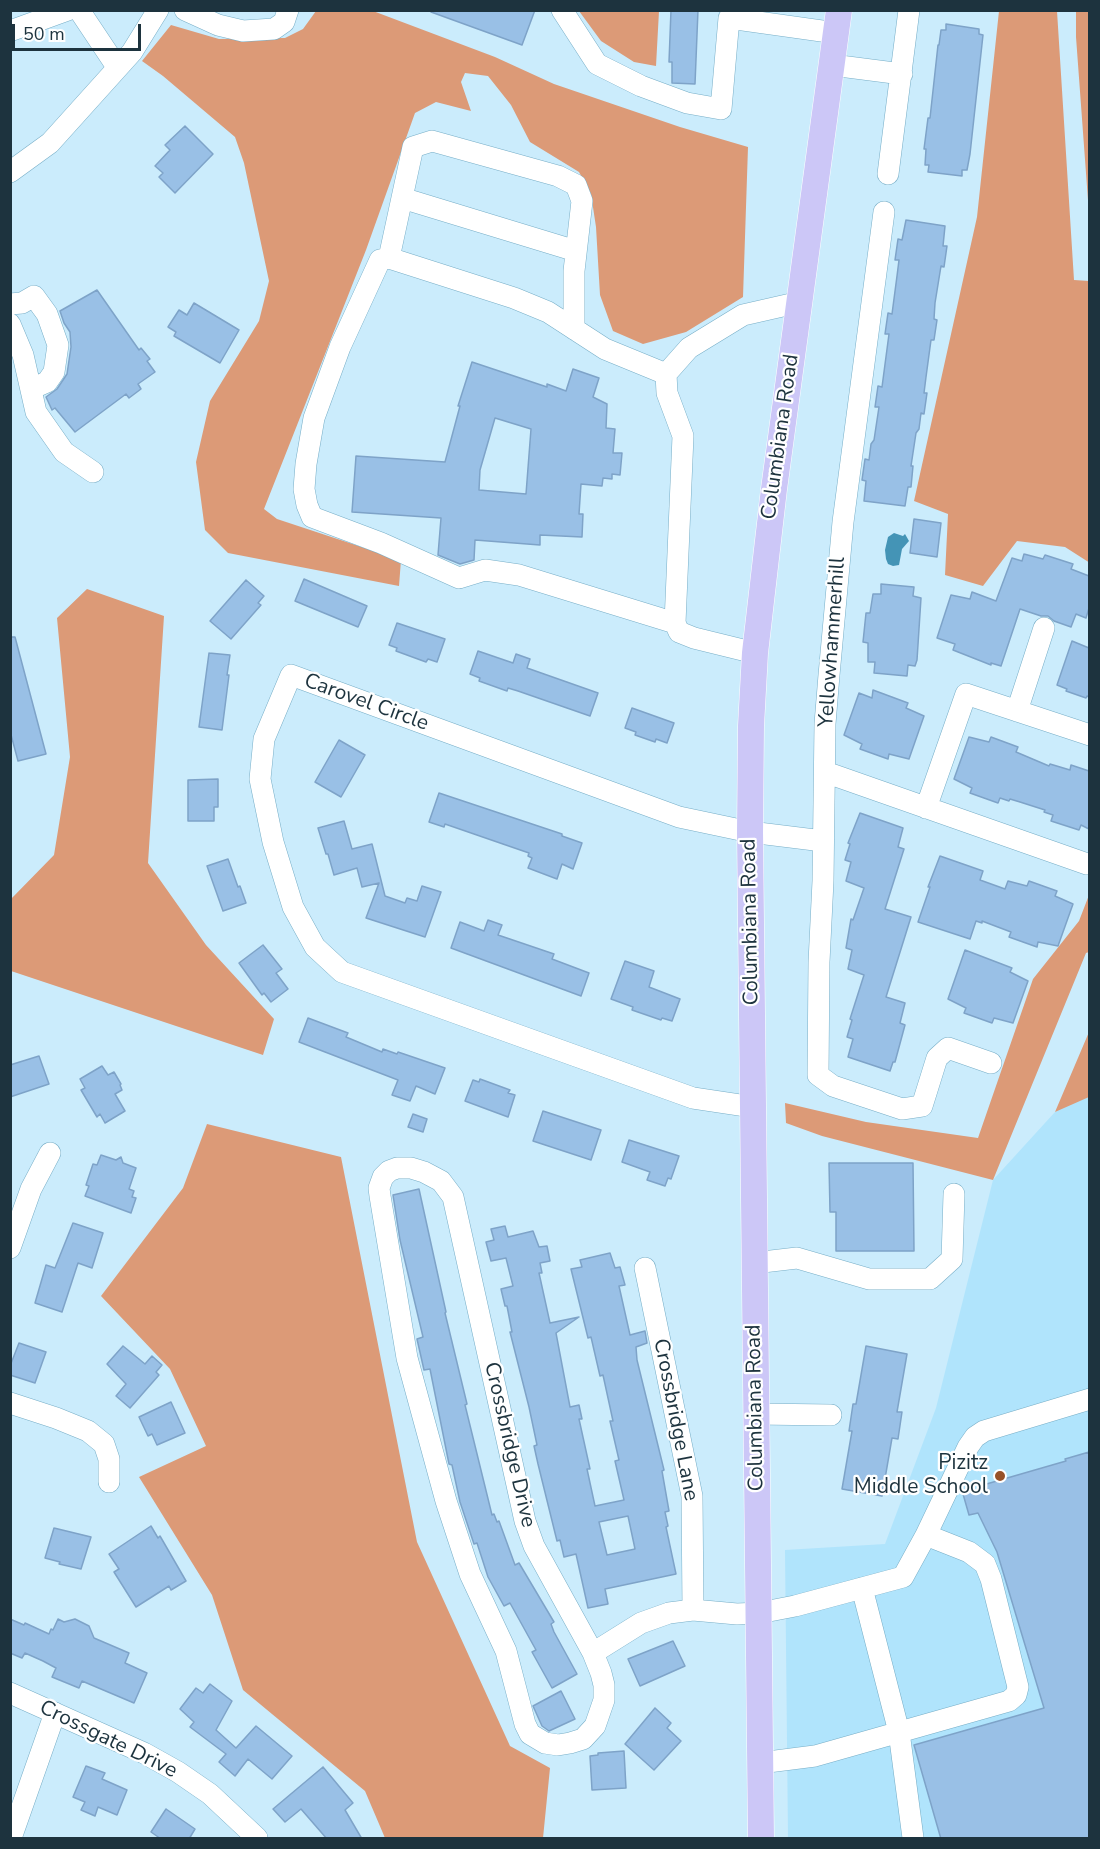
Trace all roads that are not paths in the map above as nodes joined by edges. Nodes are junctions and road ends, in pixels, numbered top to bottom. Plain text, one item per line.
1 (68, 10) edge
2 (79, 10) edge
3 (158, 10) edge
4 (185, 10) edge
5 (288, 10) edge
6 (562, 10) edge
7 (909, 10) edge
8 (730, 14) edge
9 (838, 22) edge
10 (10, 32) edge
11 (832, 65) junction
12 (117, 67) junction
13 (902, 74) junction
14 (10, 172) edge
15 (888, 174) dead end
16 (402, 198) junction
17 (884, 212) dead end
18 (576, 250) junction
19 (389, 258) junction
20 (800, 302) junction
21 (10, 304) edge
22 (10, 324) edge
23 (574, 329) junction
24 (666, 374) junction
25 (31, 389) junction
26 (93, 472) dead end
27 (675, 623) junction
28 (1044, 628) dead end
29 (755, 653) junction
30 (1017, 711) junction
31 (1089, 735) edge
32 (825, 772) junction
33 (926, 808) junction
34 (750, 832) junction
35 (823, 841) junction
36 (1087, 864) dead end
37 (991, 1063) dead end
38 (753, 1107) junction
39 (50, 1153) dead end
40 (954, 1194) dead end
41 (10, 1248) edge
42 (754, 1263) junction
43 (645, 1268) dead end
44 (1089, 1399) edge
45 (10, 1403) edge
46 (756, 1414) junction
47 (831, 1415) dead end
48 (109, 1482) dead end
49 (926, 1534) junction
50 (862, 1588) junction
51 (693, 1610) junction
52 (759, 1613) junction
53 (593, 1653) junction
54 (10, 1694) edge
55 (55, 1713) junction
56 (898, 1732) junction
57 (760, 1762) junction
58 (11, 1839) edge
59 (257, 1839) edge
60 (761, 1839) edge
61 (913, 1839) edge

1 - 10 street
2 - 12 street
3 - 12 street
4 - 5 street
6 - 8 street
7 - 13 street
8 - 9 street
9 - 11 main road, Columbiana Road
11 - 13 street
11 - 20 main road, Columbiana Road
12 - 14 street
13 - 15 street
16 - 18 street
16 - 18 street
16 - 19 street
17 - 32 street, Yellowhammerhill
18 - 23 street
19 - 23 street
19 - 27 street
20 - 24 street
20 - 29 main road, Columbiana Road
21 - 25 street
22 - 25 street
23 - 24 street
24 - 27 street
25 - 26 street
27 - 29 street
28 - 30 street
29 - 34 main road, Columbiana Road
30 - 31 street
30 - 33 street
32 - 33 street
32 - 35 street, Yellowhammerhill
33 - 36 street
34 - 35 street
34 - 38 main road, Columbiana Road
34 - 38 street, Carovel Circle
35 - 37 street, Yellowhammerhill
38 - 42 main road, Columbiana Road
39 - 41 street
40 - 42 street
42 - 46 main road, Columbiana Road
43 - 51 street, Crossbridge Lane
44 - 49 street
45 - 48 street
46 - 47 street
46 - 52 main road, Columbiana Road
49 - 50 street
49 - 56 street
50 - 52 street
50 - 56 street
51 - 52 street
51 - 53 street
52 - 57 main road, Columbiana Road
53 - 53 street, Crossbridge Drive
54 - 55 street, Crossgate Drive
55 - 58 street
55 - 59 street, Crossgate Drive
56 - 57 street
56 - 61 street
57 - 60 main road, Columbiana Road

